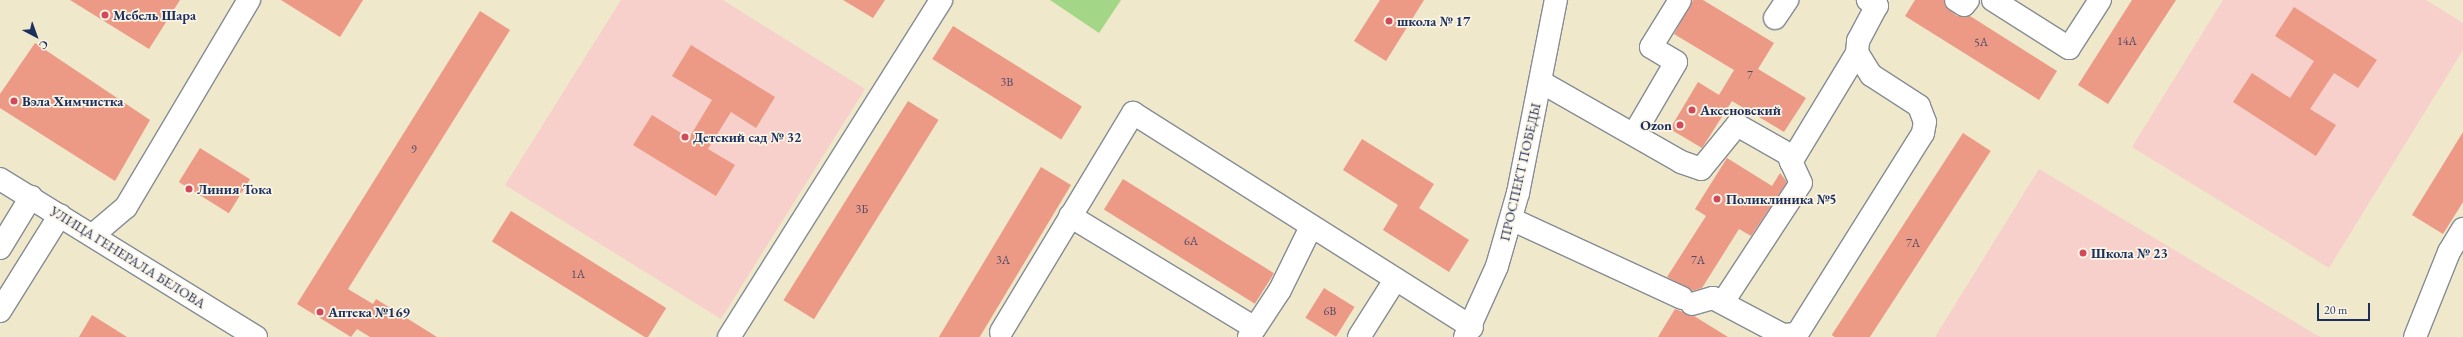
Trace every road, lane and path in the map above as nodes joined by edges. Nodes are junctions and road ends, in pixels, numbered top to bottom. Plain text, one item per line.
1 (249, 0) edge
2 (941, 0) edge
3 (1556, 0) edge
4 (1680, 0) edge
5 (1787, 0) edge
6 (1956, 0) edge
7 (1968, 0) edge
8 (1993, 0) edge
9 (2100, 0) edge
10 (1876, 2) edge
11 (1775, 18) dead end
12 (1857, 53) junction
13 (1541, 82) junction
14 (1634, 134) junction
15 (1791, 162) junction
16 (0, 179) edge
17 (31, 197) junction
18 (60, 215) junction
19 (1070, 216) junction
20 (1511, 219) junction
21 (1311, 226) junction
22 (2463, 229) edge
23 (93, 235) junction
24 (0, 248) edge
25 (1395, 280) junction
26 (1723, 302) junction
27 (0, 311) edge
28 (1252, 332) edge
29 (1468, 332) edge
30 (1002, 335) edge
31 (256, 337) edge
32 (729, 337) edge
33 (1359, 337) edge
34 (1791, 337) edge
35 (2415, 337) edge

1 - 23 street
2 - 32 street
3 - 13 street, ПРОСПЕКТ ПОБЕДЫ
4 - 14 street
5 - 11 street
6 - 7 street
8 - 9 street
10 - 12 street
12 - 15 street
12 - 34 street
13 - 14 street
13 - 20 street, ПРОСПЕКТ ПОБЕДЫ
14 - 15 street
15 - 26 street
16 - 17 street, УЛИЦА ГЕНЕРАЛА БЕЛОВА
17 - 18 street, УЛИЦА ГЕНЕРАЛА БЕЛОВА
17 - 24 street
18 - 23 street, УЛИЦА ГЕНЕРАЛА БЕЛОВА
18 - 27 street
19 - 21 street
19 - 28 street
19 - 30 street
20 - 26 street
20 - 29 street, ПРОСПЕКТ ПОБЕДЫ
21 - 25 street
21 - 28 street
22 - 35 street
23 - 31 street, УЛИЦА ГЕНЕРАЛА БЕЛОВА
25 - 29 street
25 - 33 street
26 - 34 street

